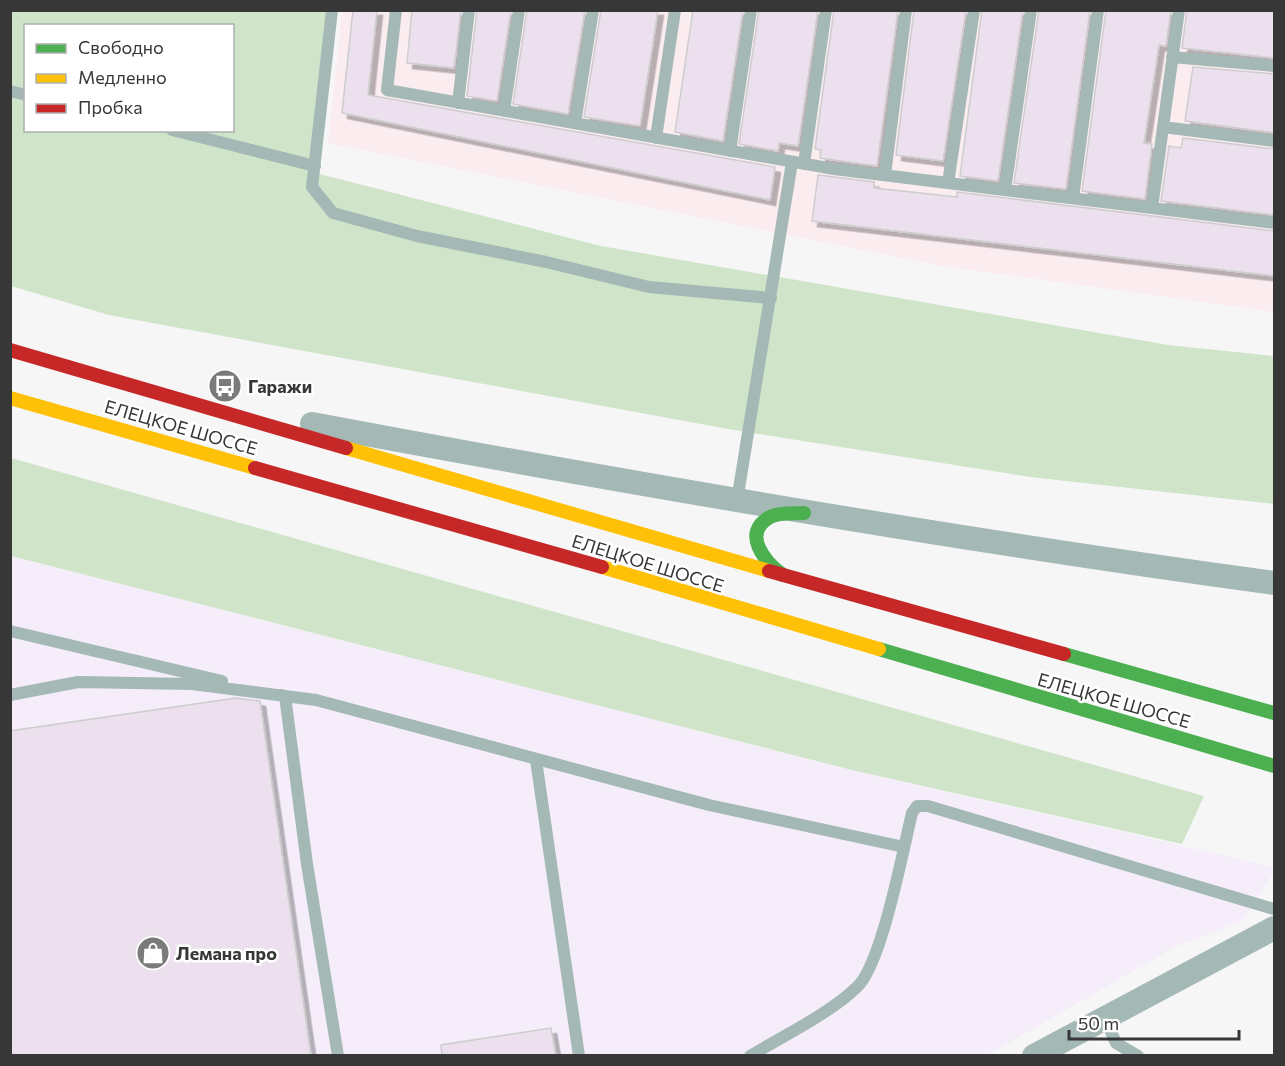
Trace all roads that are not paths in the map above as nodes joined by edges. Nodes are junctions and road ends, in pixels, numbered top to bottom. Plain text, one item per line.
1 (332, 10) edge
2 (396, 10) edge
3 (469, 10) edge
4 (519, 10) edge
5 (593, 10) edge
6 (675, 10) edge
7 (751, 10) edge
8 (826, 10) edge
9 (906, 10) edge
10 (974, 10) edge
11 (1031, 10) edge
12 (1098, 10) edge
13 (1179, 10) edge
14 (1172, 57) junction
15 (1275, 66) edge
16 (458, 103) junction
17 (504, 111) junction
18 (575, 123) junction
19 (1163, 127) junction
20 (180, 132) edge
21 (656, 138) junction
22 (1275, 141) edge
23 (730, 151) junction
24 (798, 163) junction
25 (315, 166) junction
26 (885, 175) junction
27 (948, 183) junction
28 (1005, 190) junction
29 (1073, 198) junction
30 (1152, 208) junction
31 (1275, 223) edge
32 (771, 298) junction
33 (10, 350) edge
34 (10, 398) edge
35 (199, 403) junction
36 (737, 501) junction
37 (804, 513) junction
38 (783, 575) junction
39 (1275, 583) edge
40 (10, 631) edge
41 (10, 696) edge
42 (285, 696) junction
43 (1275, 713) edge
44 (536, 760) junction
45 (1275, 766) edge
46 (904, 847) junction
47 (1275, 909) edge
48 (1275, 928) edge
49 (1105, 1018) junction
50 (338, 1056) edge
51 (579, 1056) edge
52 (750, 1056) edge
53 (1034, 1056) edge
54 (1138, 1056) edge

1 - 25 lane
2 - 16 lane
3 - 16 lane
4 - 17 lane
5 - 18 lane
6 - 21 lane
7 - 23 lane
8 - 24 lane
9 - 26 lane
10 - 27 lane
11 - 28 lane
12 - 29 lane
13 - 14 lane
14 - 15 lane
14 - 19 lane
16 - 17 lane
17 - 18 lane
18 - 21 lane
19 - 22 lane
19 - 30 lane
20 - 25 lane
21 - 23 lane
23 - 24 lane
24 - 26 lane
24 - 32 lane
25 - 32 lane
26 - 27 lane
27 - 28 lane
28 - 29 lane
29 - 30 lane
30 - 31 lane
32 - 36 lane
33 - 35 main road, ЕЛЕЦКОЕ ШОССЕ
34 - 45 main road, ЕЛЕЦКОЕ ШОССЕ
35 - 36 street
35 - 38 main road, ЕЛЕЦКОЕ ШОССЕ
36 - 37 street
37 - 38 main road
37 - 39 street
38 - 43 main road, ЕЛЕЦКОЕ ШОССЕ
40 - 42 lane
41 - 42 lane
42 - 44 lane
42 - 50 lane
44 - 46 lane
44 - 51 lane
46 - 47 lane
46 - 52 lane
48 - 49 street
49 - 53 street
49 - 54 lane

